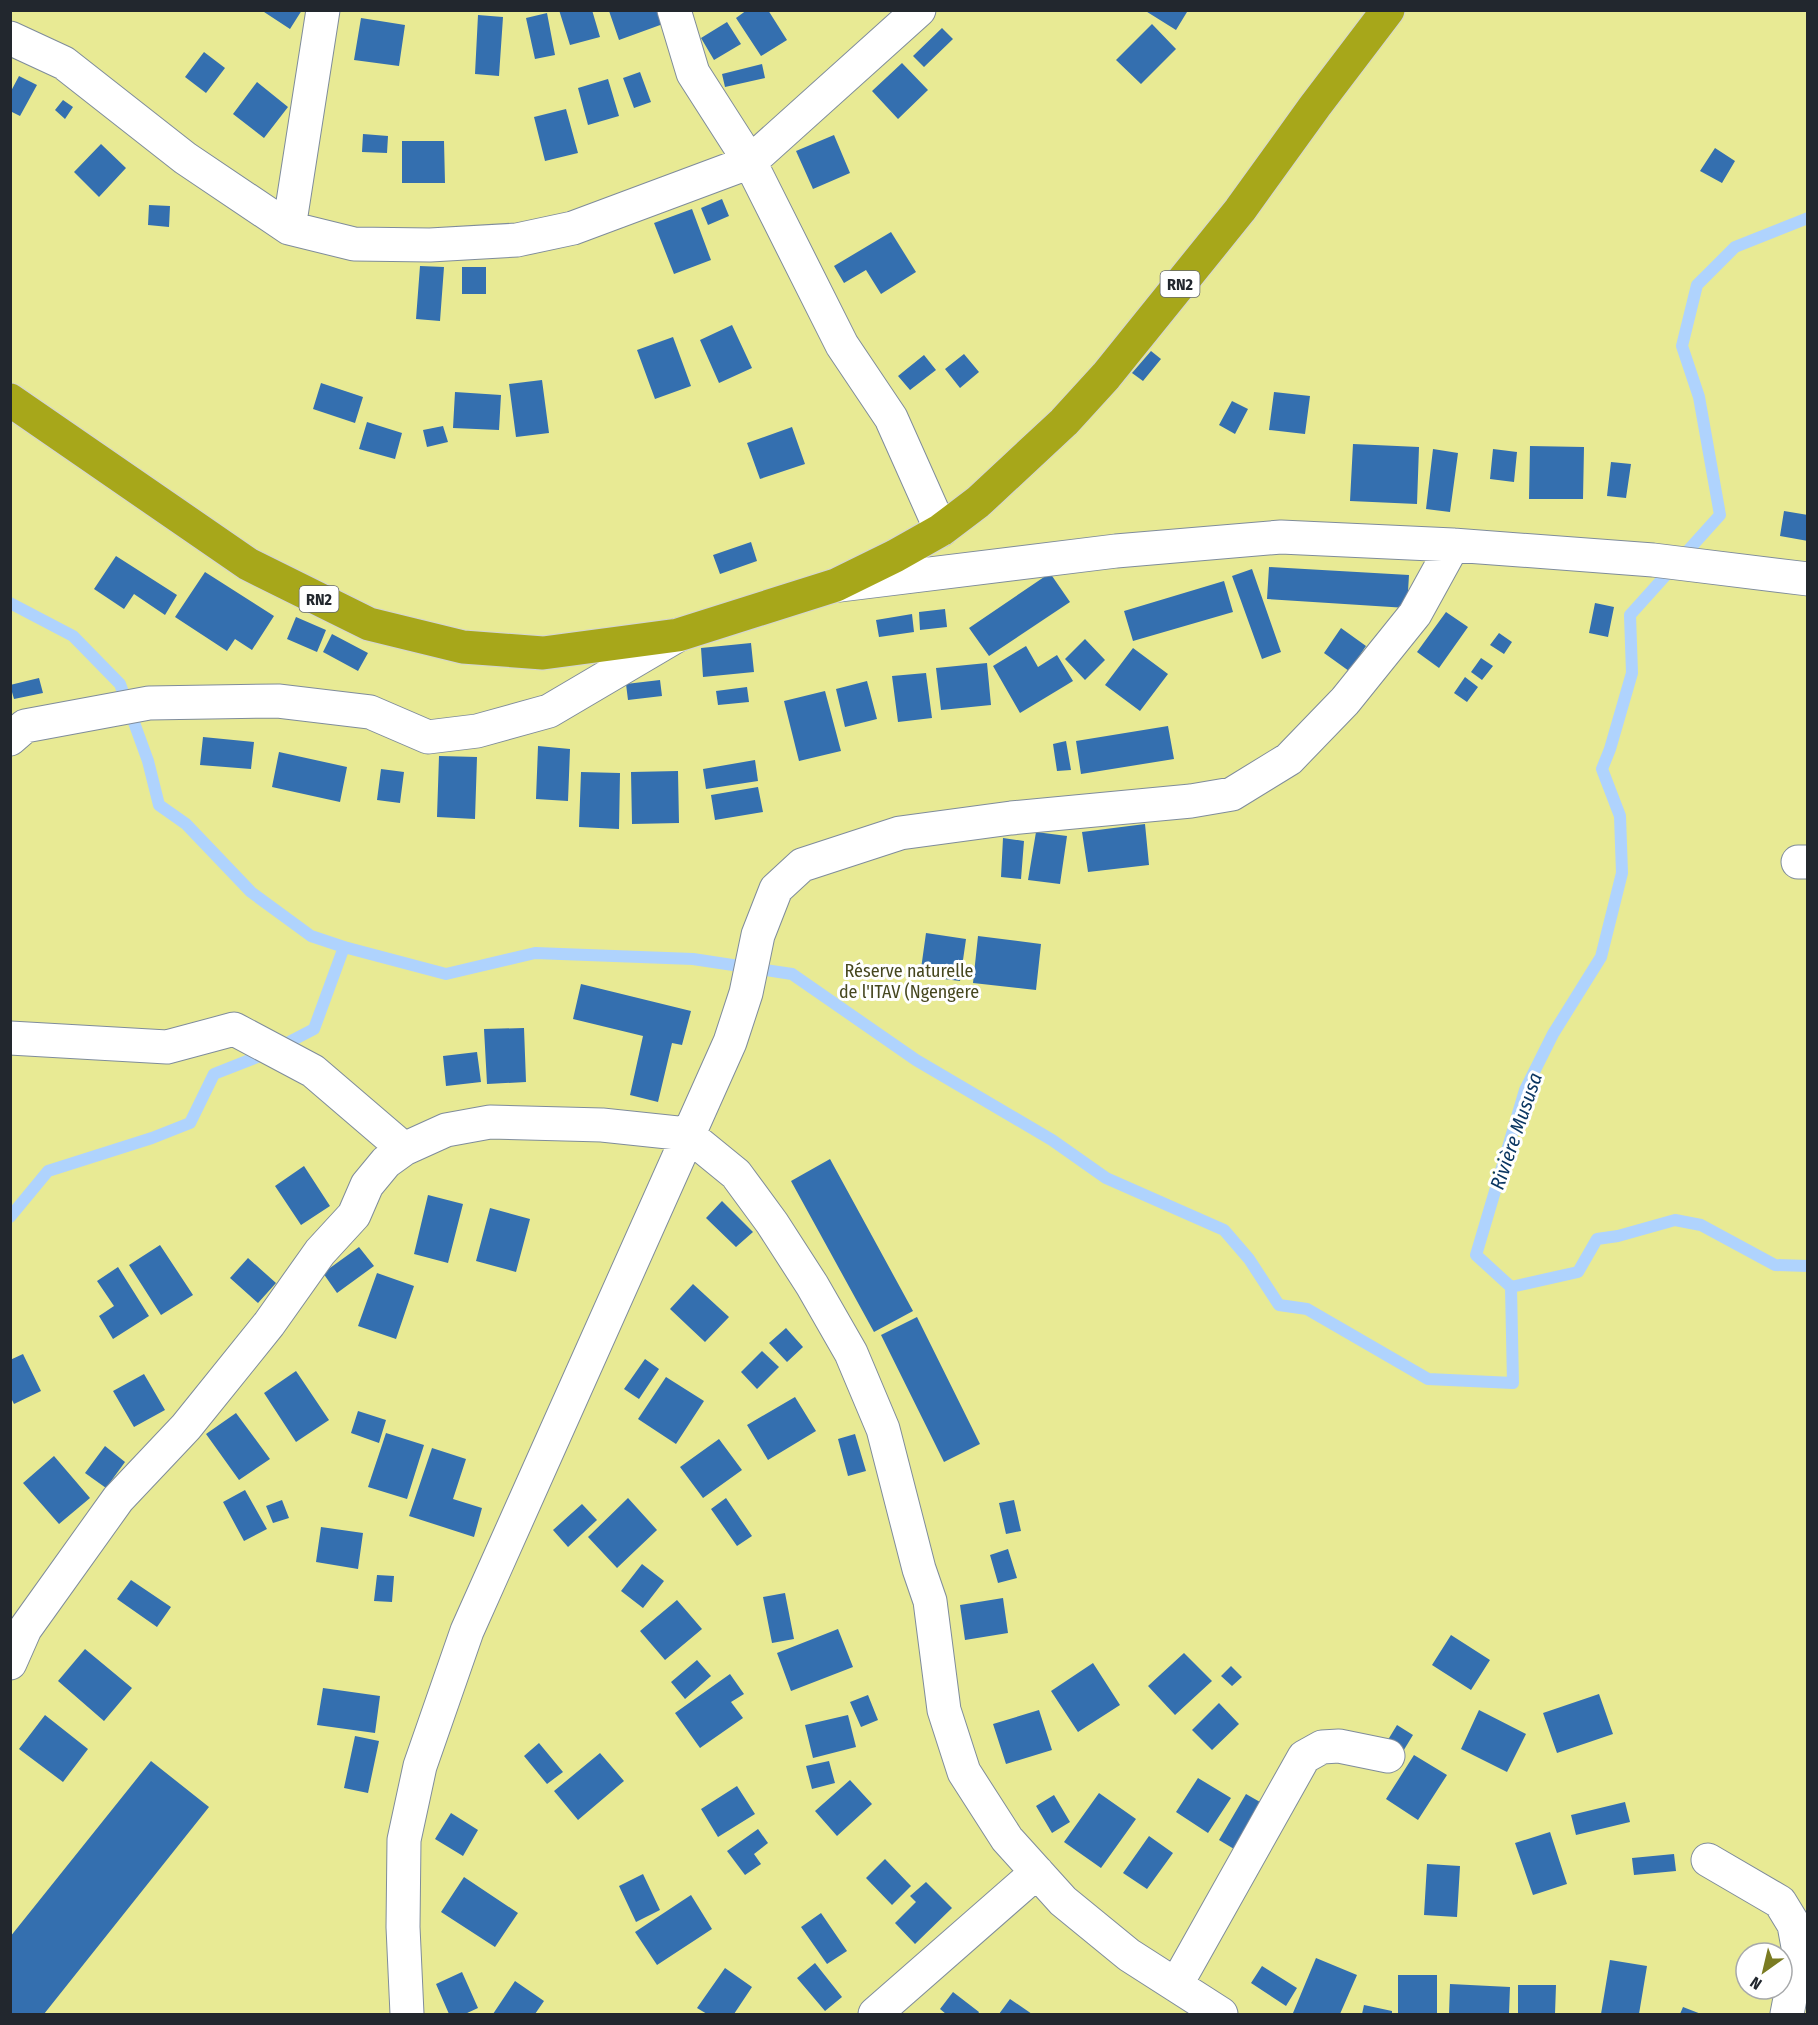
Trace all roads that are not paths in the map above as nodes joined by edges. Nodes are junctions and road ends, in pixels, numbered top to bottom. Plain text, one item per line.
1 (323, 10) edge
2 (674, 10) edge
3 (919, 10) edge
4 (1388, 10) edge
5 (10, 38) edge
6 (750, 162) junction
7 (290, 228) junction
8 (10, 400) edge
9 (941, 530) junction
10 (1453, 545) junction
11 (1808, 579) edge
12 (836, 585) junction
13 (678, 635) junction
14 (10, 739) edge
15 (10, 1038) edge
16 (687, 1134) junction
17 (404, 1149) junction
18 (10, 1663) edge
19 (1388, 1756) dead end
20 (1708, 1860) dead end
21 (1036, 1872) junction
22 (1176, 1986) junction
23 (407, 2014) edge
24 (875, 2014) edge
25 (1221, 2014) edge
26 (1787, 2014) edge

1 - 7 street
2 - 6 street
3 - 6 street
4 - 9 highway, RN2
5 - 7 street
6 - 7 street
6 - 9 street
8 - 13 highway, RN2
9 - 12 highway, RN2
10 - 11 street
10 - 12 street
10 - 16 street
12 - 13 highway, RN2
13 - 14 street
15 - 17 street
16 - 17 street
16 - 21 street
16 - 23 street
17 - 18 street
19 - 22 street
20 - 26 street
21 - 22 street
21 - 24 street
22 - 25 street

